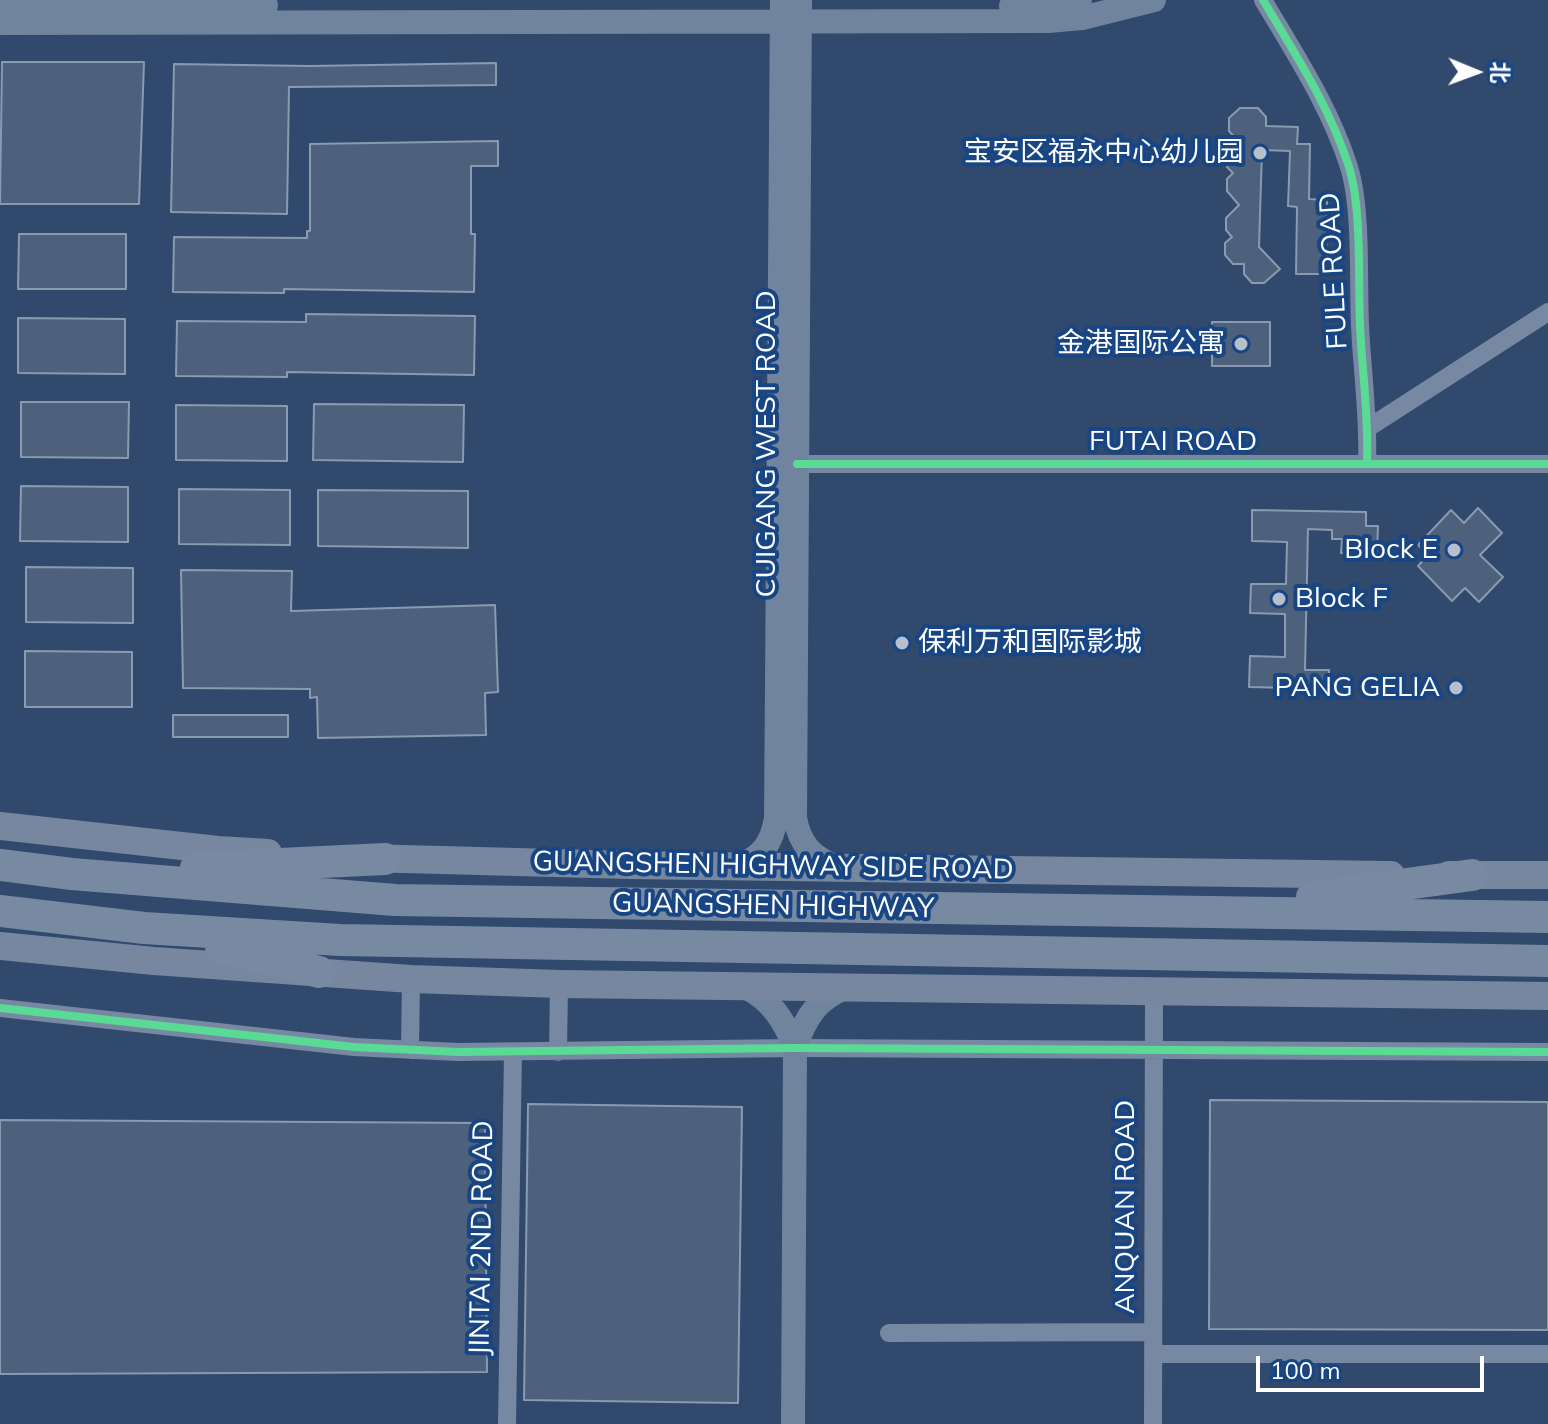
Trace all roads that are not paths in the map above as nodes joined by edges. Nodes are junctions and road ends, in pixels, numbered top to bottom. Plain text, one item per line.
1 (1080, 0) edge
2 (1154, 0) edge
3 (1263, 0) edge
4 (0, 5) edge
5 (791, 9) edge
6 (0, 23) edge
7 (1548, 312) edge
8 (1368, 428) junction
9 (797, 464) junction
10 (1367, 464) junction
11 (1548, 464) edge
12 (786, 776) junction
13 (0, 826) edge
14 (385, 859) junction
15 (0, 865) edge
16 (740, 866) junction
17 (837, 867) junction
18 (72, 874) junction
19 (1472, 875) junction
20 (1548, 875) edge
21 (0, 911) edge
22 (1210, 911) junction
23 (1548, 917) edge
24 (144, 928) junction
25 (0, 946) edge
26 (1538, 963) edge
27 (319, 972) junction
28 (411, 979) junction
29 (559, 984) junction
30 (850, 986) junction
31 (745, 987) junction
32 (1154, 991) junction
33 (1548, 996) edge
34 (0, 1008) edge
35 (795, 1048) junction
36 (410, 1050) junction
37 (513, 1052) junction
38 (558, 1052) junction
39 (1154, 1052) junction
40 (1548, 1052) edge
41 (1153, 1332) junction
42 (889, 1333) dead end
43 (1154, 1354) junction
44 (1548, 1354) edge
45 (507, 1424) edge
46 (793, 1424) edge
47 (1153, 1424) edge

1 - 5 main road
2 - 5 main road
3 - 8 street, FULE ROAD
4 - 5 main road
5 - 6 main road
5 - 9 main road, CUIGANG WEST ROAD
5 - 12 main road, CUIGANG WEST ROAD
7 - 8 street
8 - 10 street, FULE ROAD
9 - 10 street, FUTAI ROAD
9 - 12 main road, CUIGANG WEST ROAD
10 - 11 street, FUTAI ROAD
12 - 16 main road, CUIGANG WEST ROAD
12 - 17 main road, CUIGANG WEST ROAD
13 - 14 main road, GUANGSHEN HIGHWAY SIDE ROAD
14 - 16 main road, GUANGSHEN HIGHWAY SIDE ROAD
14 - 18 highway
15 - 18 highway, GUANGSHEN HIGHWAY
16 - 17 main road, GUANGSHEN HIGHWAY SIDE ROAD
17 - 19 main road, GUANGSHEN HIGHWAY SIDE ROAD
18 - 22 highway, GUANGSHEN HIGHWAY
19 - 20 main road, GUANGSHEN HIGHWAY SIDE ROAD
19 - 22 highway
21 - 24 highway, GUANGSHEN HIGHWAY
22 - 23 highway, GUANGSHEN HIGHWAY
24 - 26 highway, GUANGSHEN HIGHWAY
24 - 27 highway
25 - 27 main road
27 - 28 main road
28 - 29 main road
28 - 36 street
29 - 31 main road
29 - 38 street
30 - 31 main road
30 - 32 main road
30 - 35 main road
31 - 35 main road
32 - 33 main road
32 - 39 street, ANQUAN ROAD
34 - 36 street
35 - 38 street
35 - 39 street
35 - 46 main road
36 - 37 street
37 - 38 street
37 - 45 street, JINTAI 2ND ROAD
39 - 40 street
39 - 41 street, ANQUAN ROAD
41 - 42 street
41 - 43 street, ANQUAN ROAD
43 - 44 street
43 - 47 street, ANQUAN ROAD

